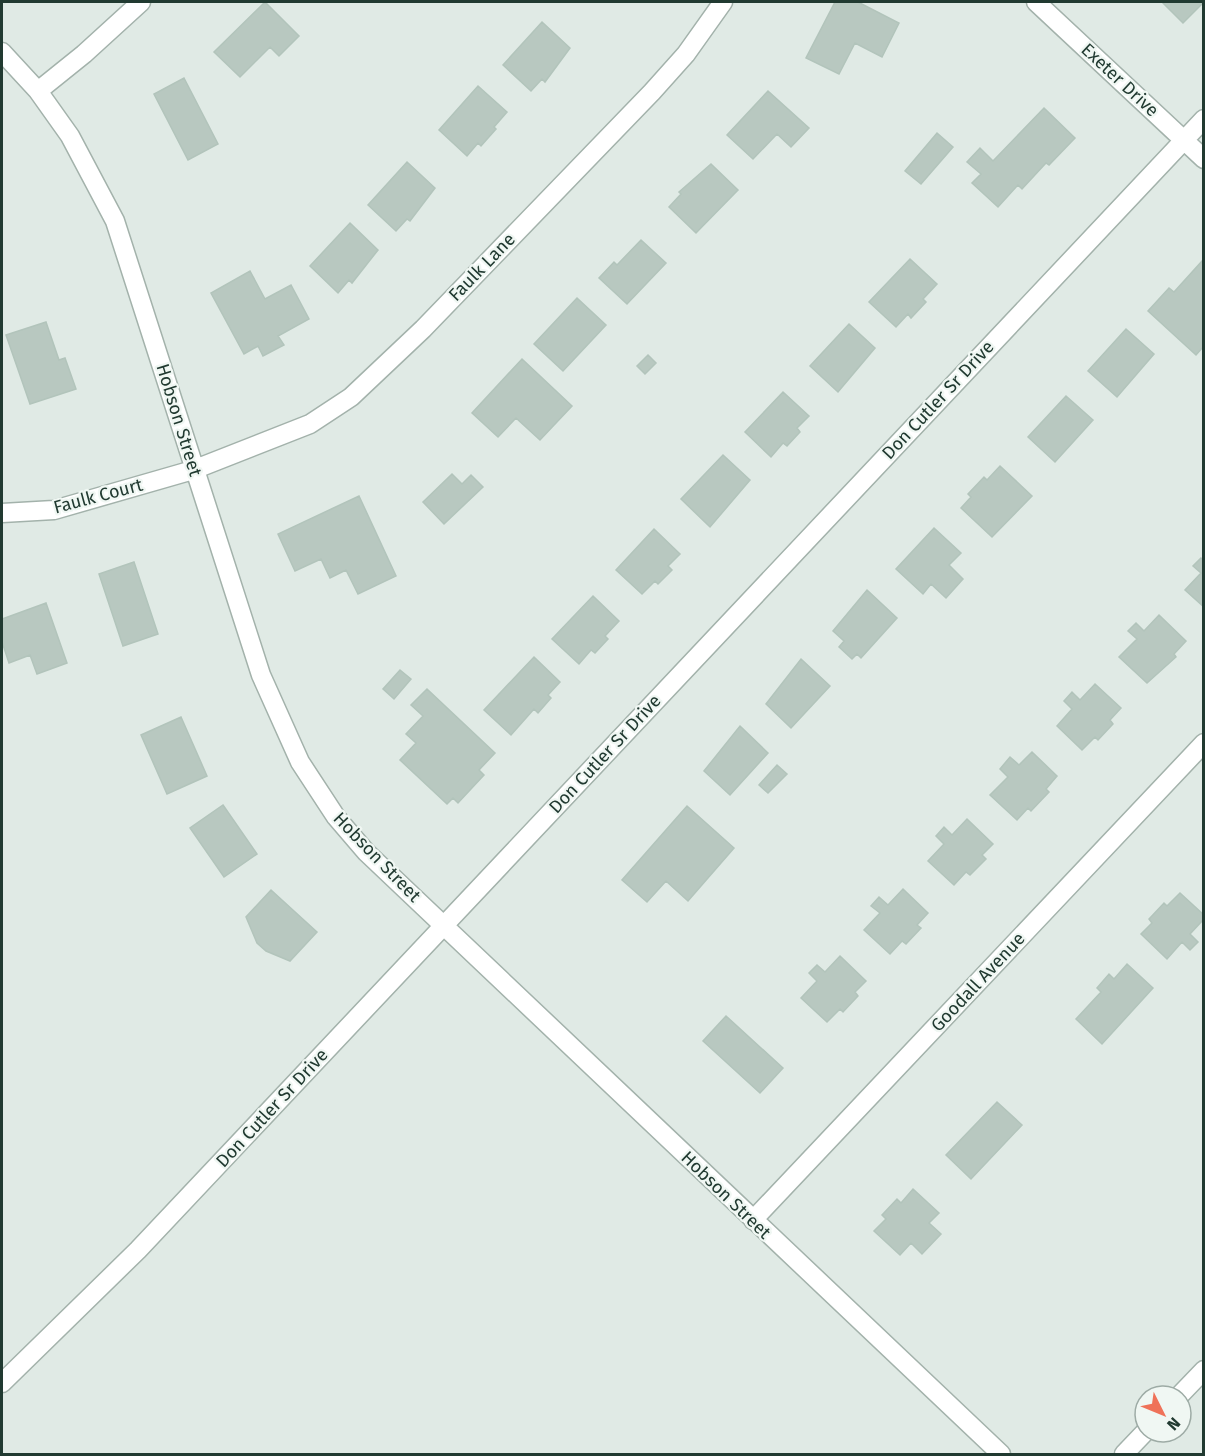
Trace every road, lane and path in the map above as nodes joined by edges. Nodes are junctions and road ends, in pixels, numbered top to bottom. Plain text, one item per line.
1 (141, 2) edge
2 (723, 2) edge
3 (1036, 2) edge
4 (2, 52) edge
5 (38, 91) junction
6 (1203, 119) edge
7 (1183, 140) junction
8 (1203, 159) edge
9 (193, 470) junction
10 (2, 513) edge
11 (1203, 743) edge
12 (444, 925) junction
13 (753, 1220) junction
14 (1203, 1370) edge
15 (2, 1383) edge
16 (1190, 1384) edge
17 (1001, 1455) edge

1 - 5 street
2 - 9 street, Faulk Lane
3 - 7 street, Exeter Drive
4 - 5 street, Hobson Street
5 - 9 street, Hobson Street
6 - 7 street, Don Cutler Sr Drive
7 - 8 street, Exeter Drive
7 - 12 street, Don Cutler Sr Drive
9 - 10 street, Faulk Court
9 - 12 street, Hobson Street
11 - 13 street, Goodall Avenue
12 - 13 street, Hobson Street
12 - 15 street, Don Cutler Sr Drive
13 - 17 street, Hobson Street
14 - 16 street

